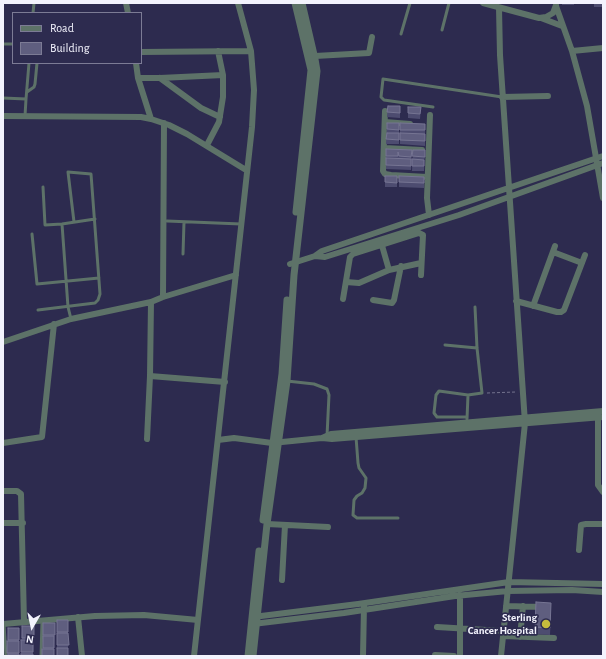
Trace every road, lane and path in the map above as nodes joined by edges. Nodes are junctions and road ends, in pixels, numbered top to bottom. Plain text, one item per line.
1 (238, 3) edge
2 (295, 3) edge
3 (302, 3) edge
4 (410, 3) edge
5 (449, 3) edge
6 (483, 3) edge
7 (556, 5) edge
8 (499, 8) junction
9 (539, 18) junction
10 (562, 26) junction
11 (442, 30) dead end
12 (401, 34) dead end
13 (372, 37) dead end
14 (603, 48) edge
15 (572, 50) junction
16 (218, 51) junction
17 (251, 51) junction
18 (142, 52) edge
19 (315, 56) junction
20 (29, 64) edge
21 (37, 64) edge
22 (136, 64) edge
23 (223, 75) junction
24 (138, 78) junction
25 (160, 78) junction
26 (27, 92) junction
27 (548, 96) dead end
28 (502, 97) junction
29 (3, 98) edge
30 (26, 99) junction
31 (433, 107) dead end
32 (385, 111) dead end
33 (430, 115) dead end
34 (3, 116) edge
35 (25, 116) junction
36 (220, 117) junction
37 (150, 119) junction
38 (385, 122) junction
39 (164, 123) junction
40 (415, 124) edge
41 (422, 125) edge
42 (429, 125) junction
43 (207, 145) junction
44 (385, 148) junction
45 (428, 150) junction
46 (603, 156) edge
47 (599, 162) edge
48 (246, 170) junction
49 (427, 177) junction
50 (43, 187) dead end
51 (509, 188) junction
52 (510, 196) junction
53 (603, 198) edge
54 (429, 215) junction
55 (95, 219) junction
56 (168, 221) dead end
57 (74, 222) junction
58 (184, 222) junction
59 (62, 224) junction
60 (241, 224) junction
61 (378, 232) junction
62 (32, 234) dead end
63 (381, 242) junction
64 (183, 254) dead end
65 (315, 256) junction
66 (585, 256) dead end
67 (293, 263) junction
68 (421, 263) junction
69 (582, 263) junction
70 (401, 266) junction
71 (389, 270) junction
72 (236, 275) junction
73 (421, 275) dead end
74 (99, 278) junction
75 (67, 282) junction
76 (346, 282) junction
77 (163, 297) junction
78 (343, 299) dead end
79 (373, 300) dead end
80 (516, 301) junction
81 (151, 302) junction
82 (533, 306) junction
83 (68, 307) junction
84 (475, 307) dead end
85 (38, 310) dead end
86 (71, 319) junction
87 (54, 324) junction
88 (3, 342) edge
89 (445, 345) dead end
90 (477, 348) junction
91 (150, 376) junction
92 (287, 381) junction
93 (225, 382) junction
94 (523, 392) junction
95 (482, 393) junction
96 (468, 395) junction
97 (603, 411) edge
98 (601, 417) edge
99 (467, 420) junction
100 (525, 420) junction
101 (325, 437) junction
102 (356, 437) junction
103 (147, 439) dead end
104 (218, 440) junction
105 (3, 443) edge
106 (275, 443) junction
107 (3, 491) edge
108 (603, 492) edge
109 (398, 518) dead end
110 (3, 523) edge
111 (22, 523) junction
112 (267, 524) junction
113 (603, 524) edge
114 (285, 525) junction
115 (328, 527) dead end
116 (579, 550) dead end
117 (282, 580) dead end
118 (509, 582) junction
119 (603, 584) edge
120 (508, 591) junction
121 (603, 592) edge
122 (460, 595) junction
123 (364, 603) junction
124 (506, 606) junction
125 (524, 606) junction
126 (549, 607) edge
127 (364, 610) junction
128 (78, 617) junction
129 (198, 620) junction
130 (254, 620) junction
131 (42, 621) junction
132 (24, 622) junction
133 (4, 624) edge
134 (437, 627) dead end
135 (460, 629) junction
136 (503, 634) junction
137 (520, 637) junction
138 (554, 638) dead end
139 (435, 655) dead end
140 (6, 656) edge
141 (41, 656) edge
142 (82, 656) edge
143 (194, 656) edge
144 (248, 656) edge
145 (253, 656) edge
146 (363, 656) edge
147 (454, 656) edge
148 (460, 656) edge
149 (501, 656) edge

1 - 17 street
2 - 67 street
3 - 19 street
4 - 12 lane
5 - 11 lane
6 - 8 street
7 - 9 street
7 - 10 street
8 - 9 street
8 - 28 street
9 - 10 street
10 - 15 street
13 - 19 street
14 - 15 street
15 - 47 street
16 - 17 street
16 - 18 street
16 - 23 street
17 - 48 street
19 - 67 street
20 - 26 lane
21 - 26 lane
22 - 24 street
23 - 25 street
23 - 36 street
24 - 25 street
24 - 37 street
25 - 36 street
26 - 30 lane
27 - 28 street
28 - 31 lane
28 - 51 street
29 - 30 lane
30 - 35 lane
32 - 38 street
33 - 42 street
34 - 35 street
35 - 37 street
36 - 43 street
37 - 39 street
38 - 40 street
38 - 44 street
39 - 43 street
39 - 77 street
41 - 42 street
42 - 45 street
43 - 48 street
44 - 45 street
44 - 49 street
45 - 49 street
46 - 47 street
47 - 51 street
47 - 52 street
47 - 53 street
48 - 60 street
49 - 54 street
50 - 59 lane
51 - 52 street
51 - 54 street
52 - 63 street
52 - 80 street
54 - 61 street
55 - 57 lane
55 - 57 lane
55 - 74 lane
56 - 58 lane
57 - 59 lane
58 - 60 lane
58 - 64 lane
59 - 75 lane
60 - 72 street
61 - 63 street
61 - 65 street
62 - 75 lane
63 - 65 street
63 - 68 street
63 - 71 street
63 - 76 street
65 - 67 street
66 - 69 street
67 - 92 street
67 - 106 street
68 - 70 street
68 - 73 street
69 - 82 street
69 - 82 street
70 - 71 street
70 - 79 street
71 - 76 street
72 - 77 street
72 - 93 street
74 - 75 lane
74 - 83 lane
75 - 83 lane
76 - 78 street
77 - 81 street
80 - 82 street
80 - 94 street
81 - 86 street
81 - 91 street
83 - 85 lane
83 - 86 lane
84 - 90 lane
86 - 87 street
87 - 88 street
87 - 105 street
89 - 90 lane
90 - 95 lane
91 - 93 street
91 - 103 street
92 - 101 lane
92 - 106 street
93 - 104 street
94 - 95 path
94 - 100 street
95 - 96 lane
96 - 99 lane
96 - 99 lane
97 - 100 street
98 - 100 street
98 - 108 street
99 - 100 street
99 - 101 street
100 - 102 street
100 - 118 street
101 - 102 street
101 - 106 street
102 - 109 lane
104 - 106 street
104 - 129 street
106 - 112 street
106 - 130 street
107 - 111 street
110 - 111 street
111 - 132 street
112 - 114 street
112 - 130 street
113 - 116 street
114 - 115 street
114 - 117 street
118 - 119 street
118 - 120 street
118 - 123 street
120 - 121 street
120 - 122 street
120 - 124 street
122 - 127 street
122 - 135 street
123 - 127 street
123 - 130 street
124 - 125 street
124 - 136 street
125 - 126 street
125 - 137 street
127 - 130 street
127 - 146 street
128 - 129 street
128 - 131 street
128 - 142 street
129 - 143 street
130 - 144 street
130 - 145 street
131 - 132 street
131 - 141 lane
132 - 133 street
133 - 140 lane
134 - 135 street
135 - 136 street
135 - 148 street
136 - 137 street
136 - 149 street
137 - 138 street
139 - 147 street

